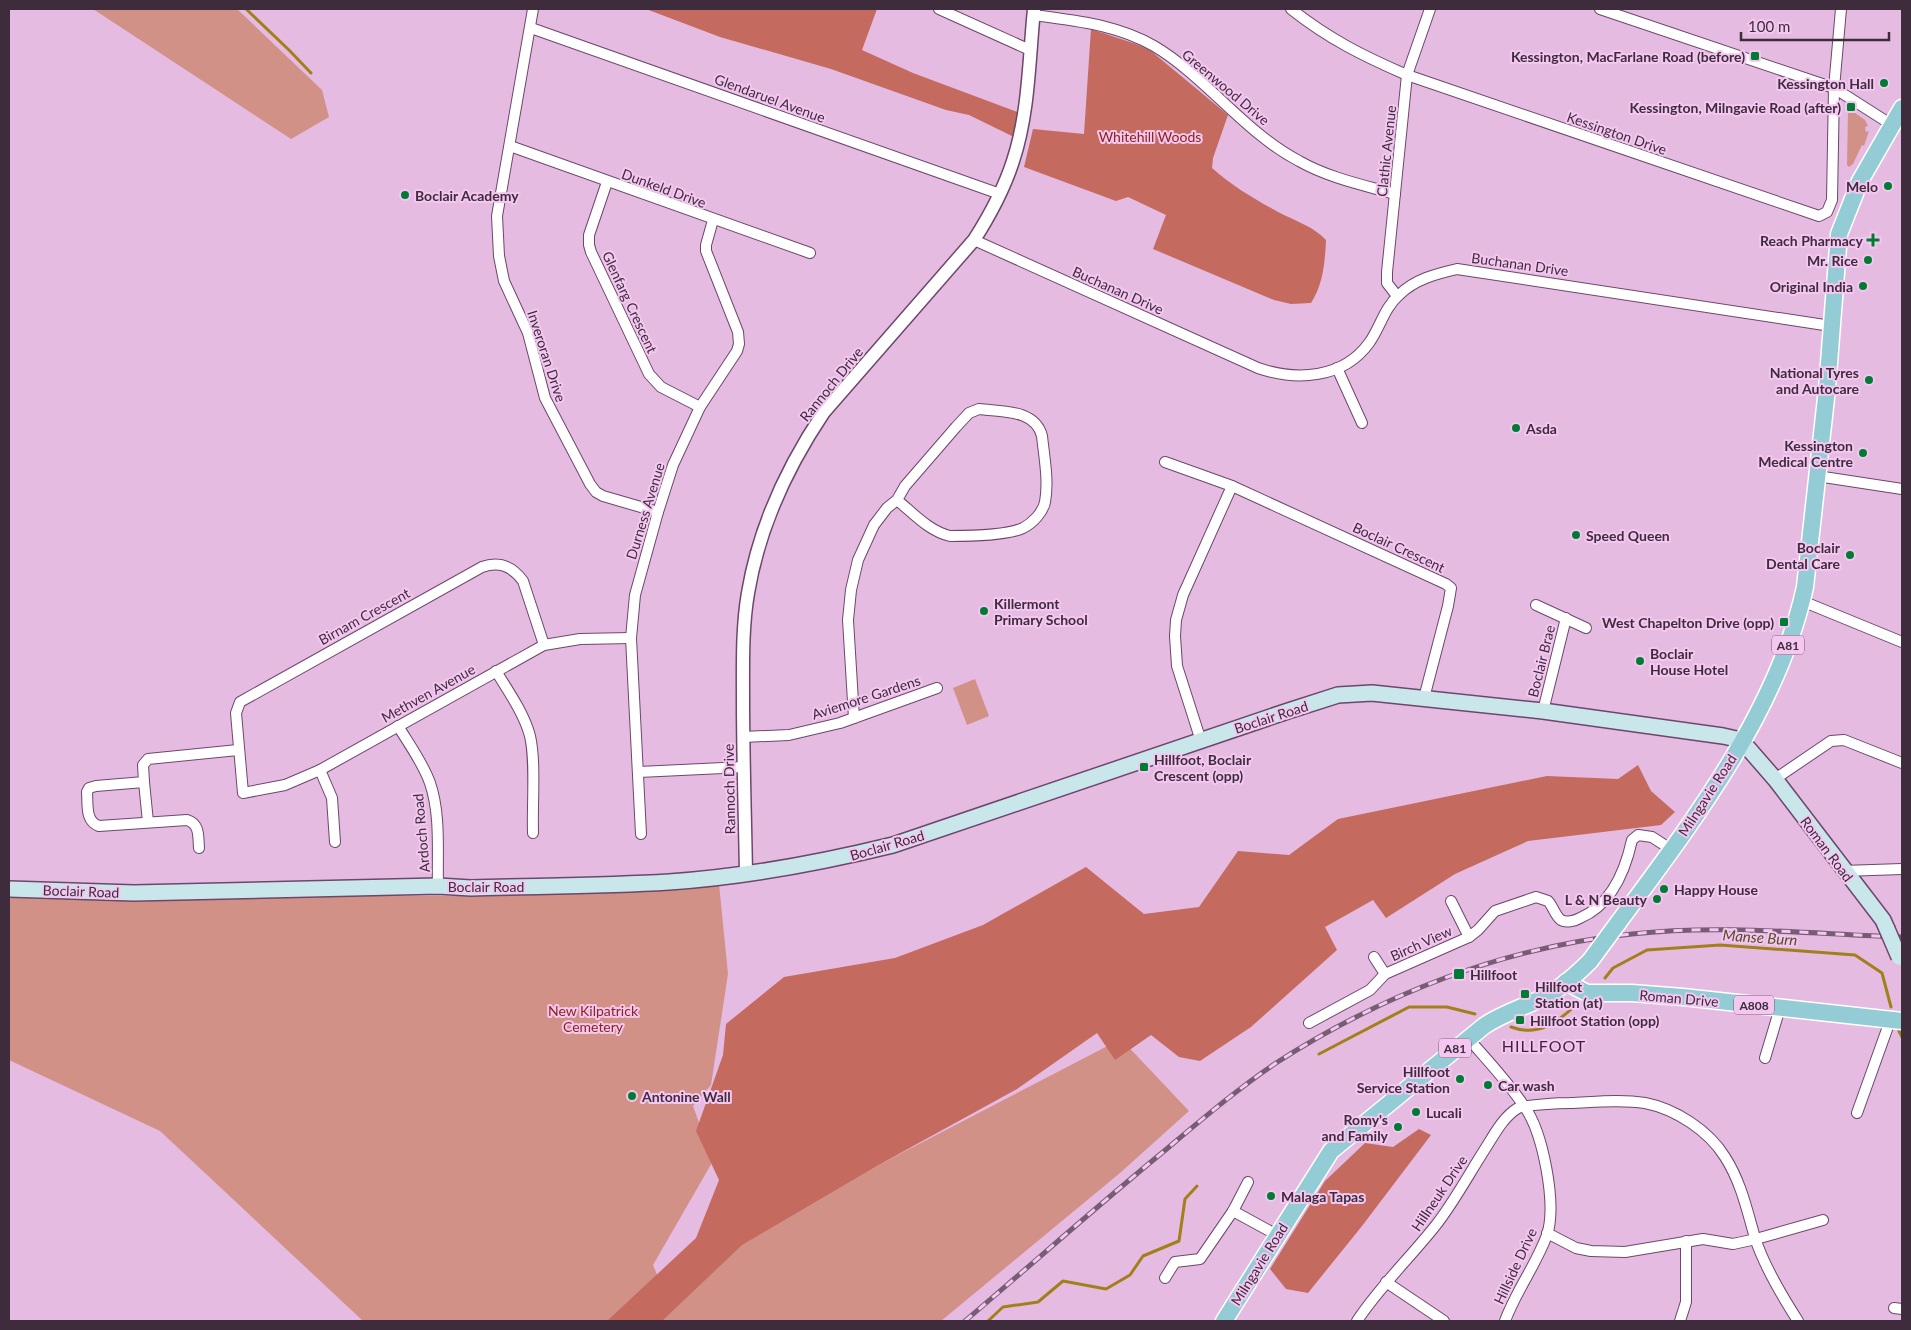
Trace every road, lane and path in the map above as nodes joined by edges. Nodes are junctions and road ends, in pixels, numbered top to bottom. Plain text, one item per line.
1 (533, 9) edge
2 (939, 9) edge
3 (1291, 9) edge
4 (1430, 9) edge
5 (1600, 9) edge
6 (1841, 9) edge
7 (1034, 12) edge
8 (531, 28) junction
9 (1030, 50) junction
10 (1408, 75) junction
11 (1834, 88) junction
12 (1902, 108) edge
13 (1892, 124) junction
14 (510, 146) junction
15 (607, 182) junction
16 (1000, 194) junction
17 (1396, 194) junction
18 (713, 220) junction
19 (974, 240) junction
20 (810, 253) dead end
21 (1397, 296) junction
22 (1831, 326) junction
23 (1337, 368) junction
24 (700, 407) junction
25 (1362, 423) dead end
26 (1165, 462) dead end
27 (1817, 476) junction
28 (1232, 486) junction
29 (1902, 490) edge
30 (897, 500) junction
31 (658, 512) junction
32 (1802, 602) junction
33 (1536, 605) dead end
34 (1566, 618) junction
35 (1586, 628) dead end
36 (631, 638) junction
37 (1902, 642) edge
38 (544, 645) junction
39 (496, 671) junction
40 (937, 688) dead end
41 (1424, 698) junction
42 (1543, 711) junction
43 (854, 718) junction
44 (398, 726) junction
45 (743, 737) junction
46 (1742, 740) junction
47 (1201, 741) junction
48 (238, 750) junction
49 (1902, 764) edge
50 (744, 767) junction
51 (320, 770) junction
52 (639, 772) junction
53 (1774, 779) junction
54 (144, 782) junction
55 (243, 793) joint
56 (148, 822) junction
57 (533, 833) dead end
58 (641, 834) dead end
59 (335, 842) dead end
60 (199, 848) dead end
61 (1672, 850) junction
62 (1902, 869) edge
63 (1843, 870) junction
64 (746, 874) junction
65 (438, 886) junction
66 (9, 889) edge
67 (1451, 901) dead end
68 (1469, 937) junction
69 (1374, 957) dead end
70 (1901, 961) edge
71 (1586, 964) junction
72 (1384, 974) junction
73 (1566, 982) junction
74 (1605, 993) junction
75 (1780, 1008) junction
76 (1896, 1021) edge
77 (1308, 1023) dead end
78 (1468, 1038) junction
79 (1765, 1058) dead end
80 (1526, 1107) junction
81 (1857, 1113) dead end
82 (1248, 1182) dead end
83 (1233, 1211) junction
84 (1823, 1220) dead end
85 (1547, 1233) junction
86 (1277, 1235) junction
87 (1756, 1239) junction
88 (1686, 1241) junction
89 (1165, 1278) dead end
90 (1386, 1282) junction
91 (1224, 1321) edge
92 (1357, 1321) edge
93 (1444, 1321) edge
94 (1505, 1321) edge
95 (1680, 1321) edge
96 (1798, 1321) edge

1 - 8 street, Inveroran Drive
2 - 9 street
3 - 10 street, Kessington Drive
4 - 10 street, Clathic Avenue
5 - 11 street
6 - 11 street, Kessington Drive
7 - 9 street, Rannoch Drive
7 - 17 street, Greenwood Drive
8 - 14 street, Inveroran Drive
8 - 16 street, Glendaruel Avenue
9 - 16 street, Rannoch Drive
10 - 11 street, Kessington Drive
10 - 17 street, Clathic Avenue
11 - 13 street
12 - 13 main road, Milngavie Road / A81
13 - 22 main road, Milngavie Road / A81
14 - 15 street, Dunkeld Drive
14 - 31 street, Inveroran Drive
15 - 18 street, Dunkeld Drive
15 - 24 street, Glenfarg Crescent
16 - 19 street, Rannoch Drive
17 - 21 street, Clathic Avenue
18 - 20 street, Dunkeld Drive
18 - 24 street, Durness Avenue
19 - 23 street, Buchanan Drive
19 - 45 street, Rannoch Drive
21 - 22 street, Buchanan Drive
21 - 23 street, Buchanan Drive
22 - 27 main road, Milngavie Road / A81
23 - 25 street
24 - 31 street, Durness Avenue
26 - 28 street, Boclair Crescent
27 - 29 street
27 - 32 main road, Milngavie Road / A81
28 - 41 street, Boclair Crescent
28 - 47 street
30 - 30 street
30 - 43 street
31 - 36 street, Durness Avenue
32 - 37 street
32 - 46 main road, Milngavie Road / A81
33 - 34 street, Boclair Brae
34 - 35 street, Boclair Brae
34 - 42 street, Boclair Brae
36 - 38 street, Methven Avenue
36 - 52 street, Durness Avenue
38 - 39 street, Methven Avenue
38 - 48 street, Birnam Crescent
39 - 44 street, Methven Avenue
39 - 57 street
40 - 43 street, Aviemore Gardens
41 - 42 main road, Boclair Road
41 - 47 main road, Boclair Road
42 - 46 main road, Boclair Road
43 - 45 street, Aviemore Gardens
44 - 51 street, Methven Avenue
44 - 65 street, Ardoch Road
45 - 50 street, Rannoch Drive
46 - 53 main road, Roman Road
46 - 61 main road, Milngavie Road / A81
47 - 64 main road, Boclair Road
48 - 54 street
48 - 55 street, Birnam Crescent
49 - 53 street
50 - 52 street
50 - 64 street, Rannoch Drive
51 - 55 street, Methven Avenue
51 - 59 street
52 - 58 street, Durness Avenue
53 - 63 main road, Roman Road
54 - 56 street
54 - 56 street
56 - 60 street
61 - 68 street, Birch View
61 - 71 main road, Milngavie Road / A81, bridge
62 - 63 street
63 - 70 main road, Roman Road, bridge
64 - 65 main road, Boclair Road
65 - 66 main road, Boclair Road
67 - 68 street, Birch View
68 - 72 street, Birch View
69 - 72 street, Birch View
71 - 73 main road, Milngavie Road / A81
71 - 74 main road
72 - 77 street, Birch View
73 - 74 main road, Roman Drive / A808
73 - 78 main road, Milngavie Road / A81
74 - 75 main road, Roman Drive / A808
75 - 76 main road, Roman Drive / A808
75 - 79 street
76 - 81 street
78 - 80 street, Hillside Drive
78 - 86 main road, Milngavie Road / A81
80 - 85 street, Hillside Drive
80 - 87 street
80 - 90 street, Hillneuk Drive
82 - 83 street
83 - 86 street
83 - 89 street
84 - 87 street
85 - 88 street
85 - 94 street, Hillside Drive
86 - 91 main road, Milngavie Road / A81
87 - 88 street
87 - 96 street
88 - 95 street
90 - 92 street, Hillneuk Drive
90 - 93 street

